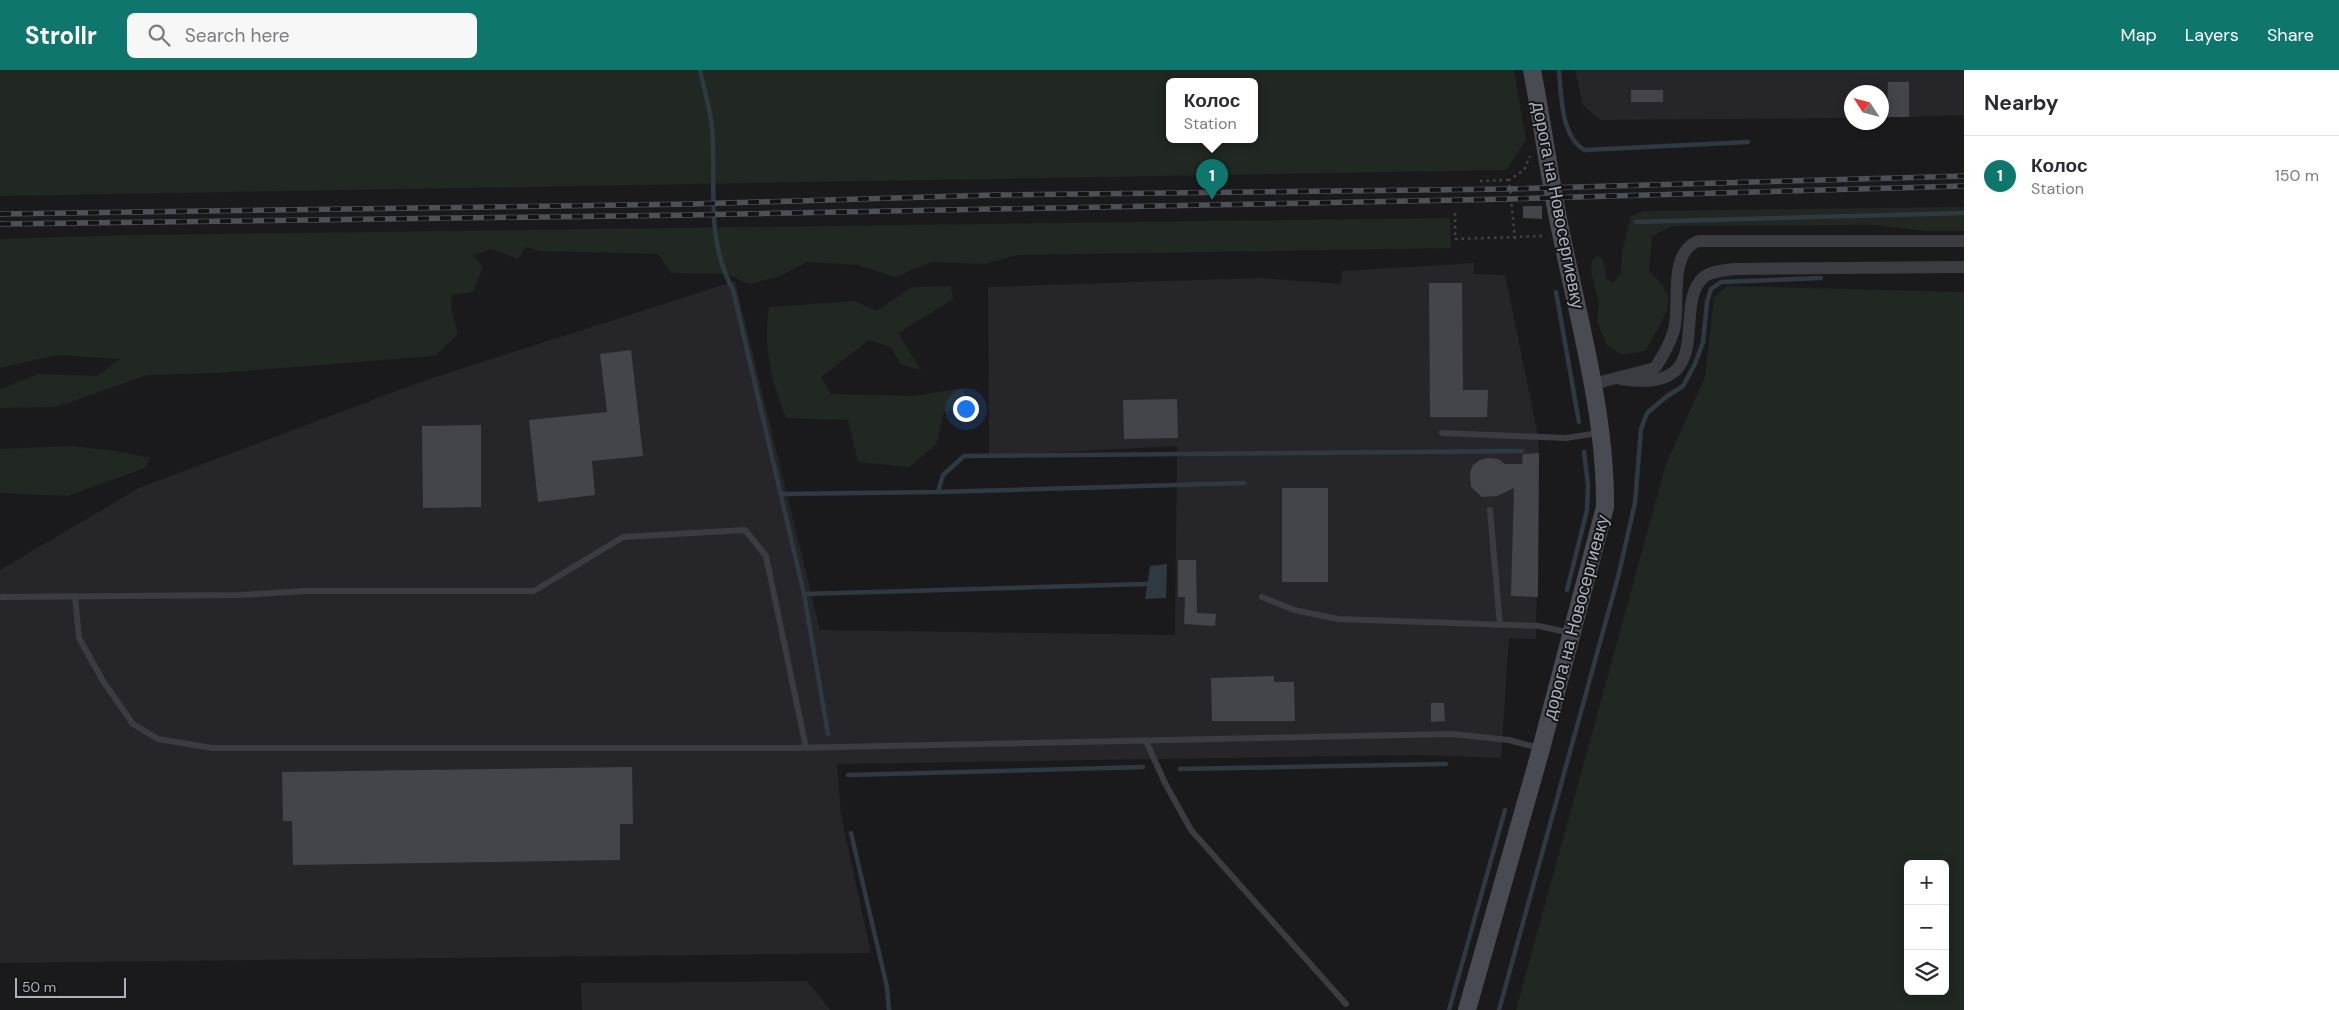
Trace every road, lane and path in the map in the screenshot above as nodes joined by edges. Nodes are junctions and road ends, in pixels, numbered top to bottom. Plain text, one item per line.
1 (1532, 70) edge
2 (1531, 153) dead end
3 (1509, 180) junction
4 (1480, 181) dead end
5 (1454, 213) dead end
6 (1561, 235) junction
7 (1515, 239) junction
8 (1964, 242) edge
9 (1964, 267) edge
10 (1616, 378) junction
11 (1593, 384) junction
12 (1442, 433) dead end
13 (1598, 433) junction
14 (1490, 510) dead end
15 (75, 596) junction
16 (2, 597) dead end
17 (1262, 597) dead end
18 (1500, 625) junction
19 (1572, 633) junction
20 (1146, 741) junction
21 (806, 748) junction
22 (1542, 748) junction
23 (1346, 1004) dead end
24 (1467, 1010) edge

1 - 6 street, дорога на Новосергиевку
2 - 3 path
3 - 4 path
3 - 7 path
5 - 7 path
6 - 7 path
6 - 11 street, дорога на Новосергиевку
8 - 10 street
9 - 10 street
10 - 11 street
11 - 13 street, дорога на Новосергиевку
12 - 13 lane
13 - 19 street, дорога на Новосергиевку
14 - 18 lane
15 - 16 lane
15 - 21 lane
15 - 21 lane
17 - 18 lane
18 - 19 lane
19 - 22 street, дорога на Новосергиевку
20 - 21 lane
20 - 22 lane
20 - 23 lane
22 - 24 street, дорога на Новосергиевку

